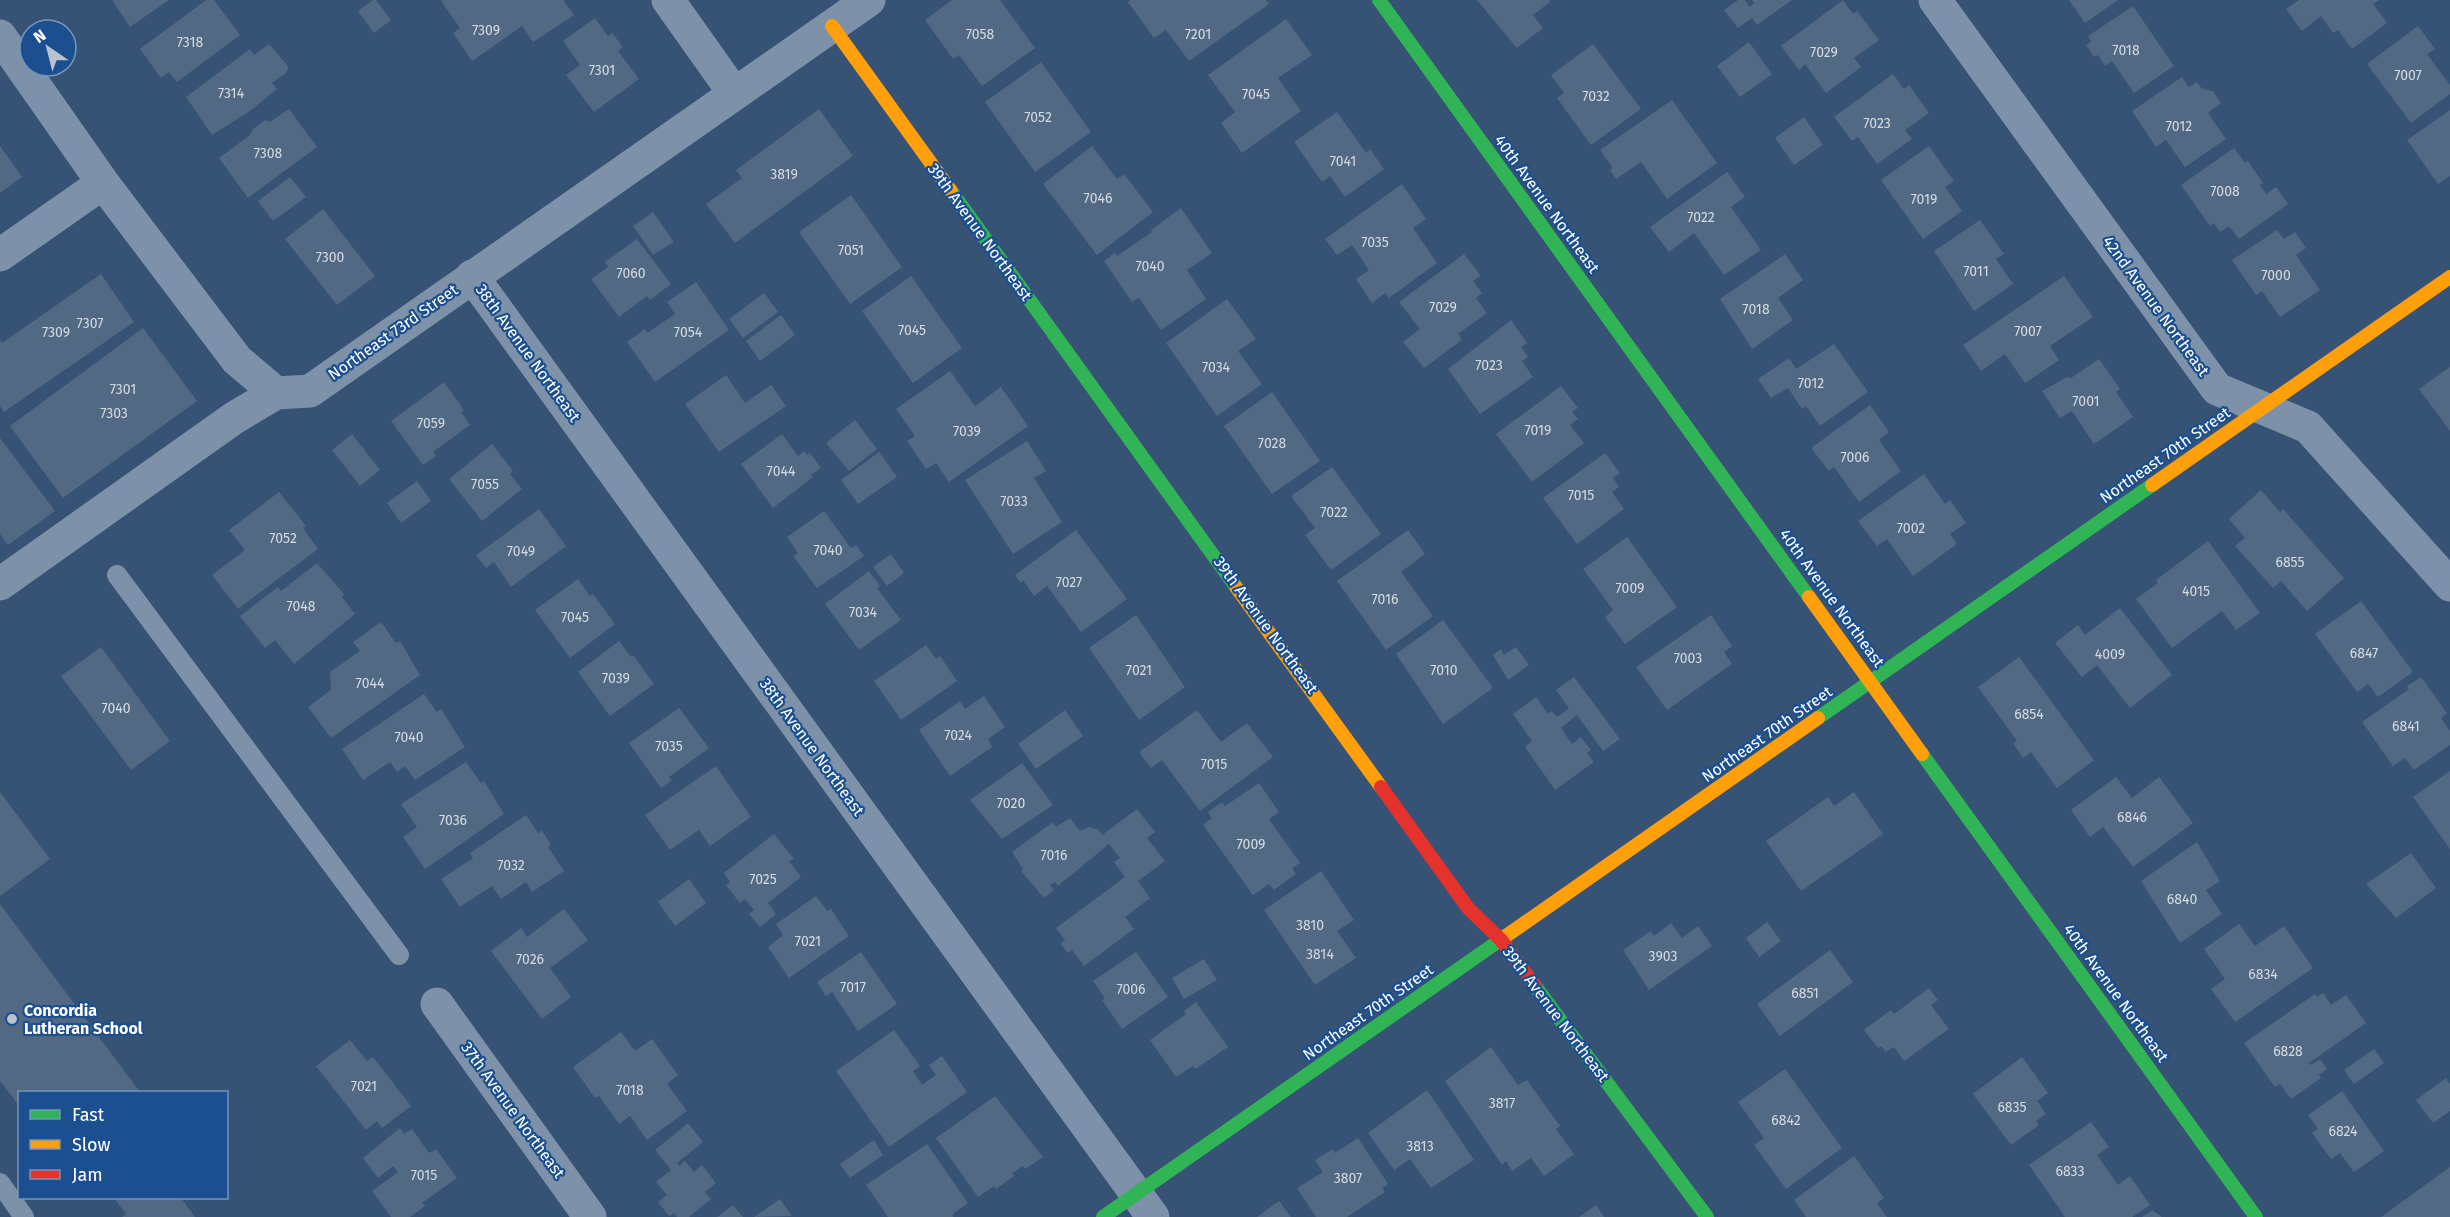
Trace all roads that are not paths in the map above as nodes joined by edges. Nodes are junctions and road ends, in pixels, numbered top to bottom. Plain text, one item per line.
1 (668, 0) edge
2 (869, 0) edge
3 (1379, 0) edge
4 (1935, 0) edge
5 (832, 26) junction
6 (0, 36) edge
7 (734, 93) junction
8 (103, 183) junction
9 (0, 255) edge
10 (472, 276) junction
11 (2450, 277) edge
12 (276, 393) junction
13 (2264, 407) junction
14 (117, 575) dead end
15 (0, 584) edge
16 (2450, 585) edge
17 (1871, 681) junction
18 (1501, 940) junction
19 (399, 955) dead end
20 (437, 1004) dead end
21 (0, 1183) edge
22 (1144, 1205) edge
23 (24, 1217) edge
24 (590, 1217) edge
25 (1103, 1217) edge
26 (1707, 1217) edge
27 (2256, 1217) edge

1 - 7 street
2 - 5 street, Northeast 73rd Street
3 - 17 street, 40th Avenue Northeast
4 - 13 street, 42nd Avenue Northeast
5 - 7 street, Northeast 73rd Street
5 - 18 street, 39th Avenue Northeast
6 - 8 street
7 - 10 street, Northeast 73rd Street
8 - 9 street
8 - 12 street
10 - 12 street, Northeast 73rd Street
10 - 22 street, 38th Avenue Northeast
11 - 13 street, Northeast 70th Street
12 - 15 street, Northeast 73rd Street
13 - 16 street, 42nd Avenue Northeast
13 - 17 street, Northeast 70th Street
14 - 19 lane
17 - 18 street, Northeast 70th Street
17 - 27 street, 40th Avenue Northeast
18 - 22 street, Northeast 70th Street
18 - 26 street, 39th Avenue Northeast
20 - 24 street, 37th Avenue Northeast
21 - 23 lane
22 - 25 street, Northeast 70th Street

